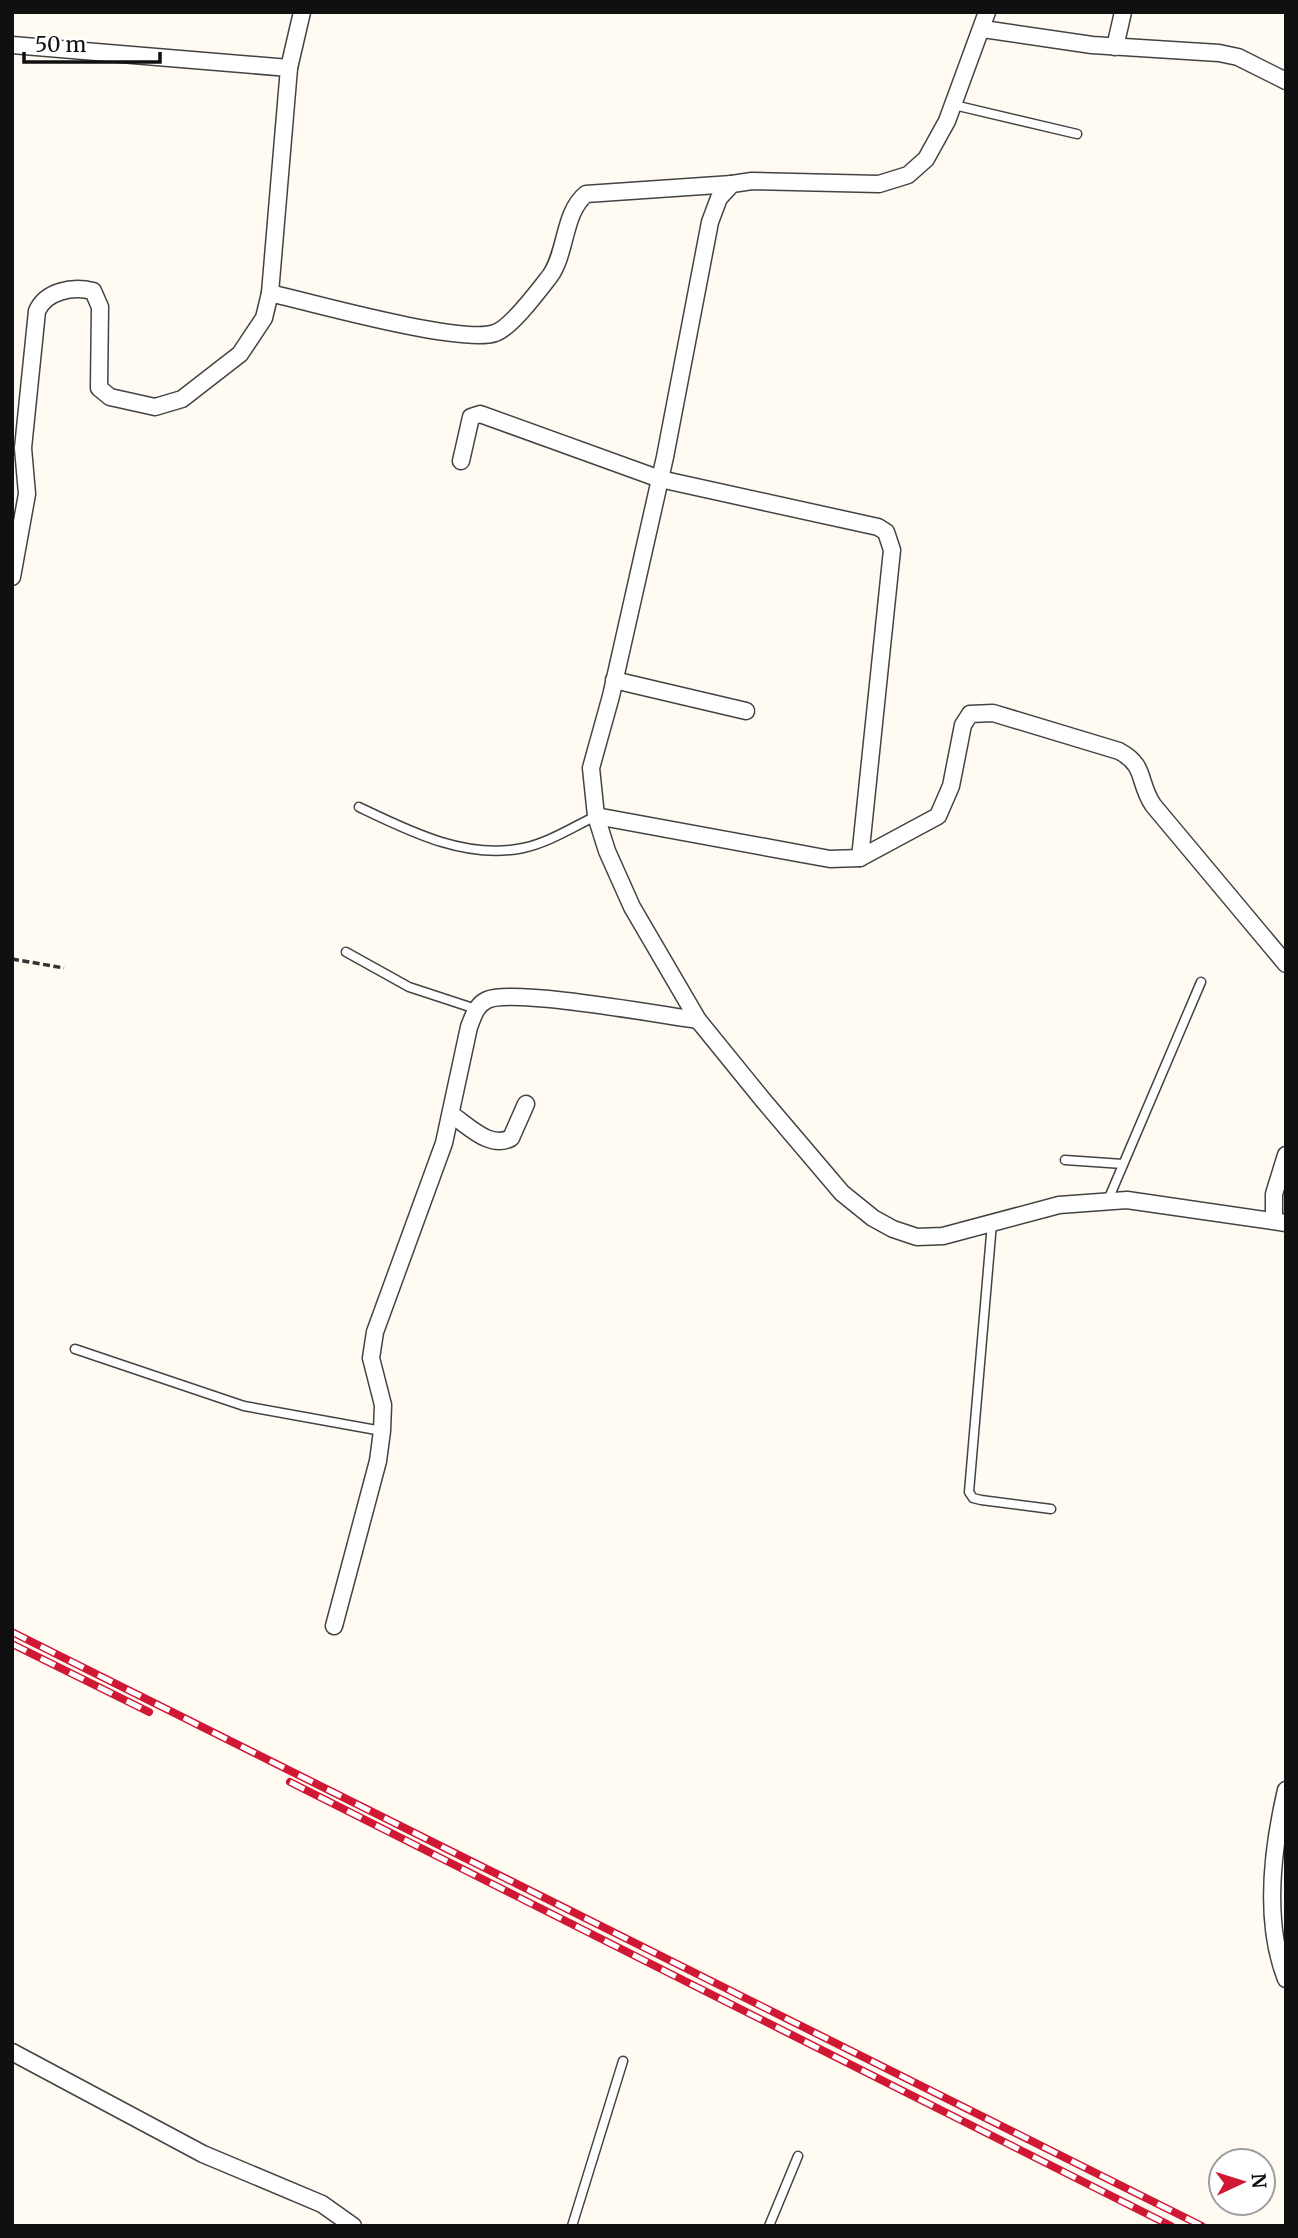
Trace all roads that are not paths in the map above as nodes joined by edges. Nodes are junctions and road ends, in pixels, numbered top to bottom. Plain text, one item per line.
1 (302, 12) edge
2 (987, 12) edge
3 (1123, 12) edge
4 (984, 29) junction
5 (12, 45) edge
6 (1115, 47) junction
7 (289, 68) junction
8 (1286, 81) edge
9 (954, 104) junction
10 (1077, 134) dead end
11 (732, 184) junction
12 (270, 293) junction
13 (461, 461) dead end
14 (660, 479) junction
15 (12, 577) edge
16 (614, 680) junction
17 (746, 711) dead end
18 (359, 807) dead end
19 (596, 816) junction
20 (860, 858) junction
21 (346, 952) dead end
22 (1286, 964) edge
23 (1201, 982) dead end
24 (477, 1009) junction
25 (698, 1020) junction
26 (526, 1104) dead end
27 (452, 1115) junction
28 (1286, 1155) edge
29 (1065, 1160) dead end
30 (1123, 1164) junction
31 (1108, 1200) junction
32 (1280, 1221) edge
33 (992, 1223) junction
34 (75, 1349) dead end
35 (382, 1431) junction
36 (1051, 1509) dead end
37 (334, 1626) dead end
38 (1286, 1790) edge
39 (1286, 1979) edge
40 (12, 2052) edge
41 (623, 2061) dead end
42 (798, 2156) dead end
43 (352, 2226) edge
44 (572, 2226) edge
45 (769, 2226) edge

1 - 7 street
2 - 4 street
3 - 6 street
4 - 6 street
4 - 9 street
5 - 7 street
6 - 8 street
7 - 12 street
9 - 10 lane
9 - 11 street
11 - 12 street
11 - 14 street
12 - 15 street
13 - 14 street
14 - 16 street
14 - 20 street
16 - 17 street
16 - 19 street
18 - 19 lane
19 - 20 street
19 - 25 street
20 - 22 street
21 - 24 lane
23 - 30 lane
24 - 25 street
24 - 27 street
25 - 33 street
26 - 27 street
27 - 35 street
28 - 32 street
29 - 30 lane
30 - 31 lane
31 - 32 street
31 - 33 street
33 - 36 lane
34 - 35 lane
35 - 37 street
38 - 39 street
40 - 43 street
41 - 44 lane
42 - 45 lane

